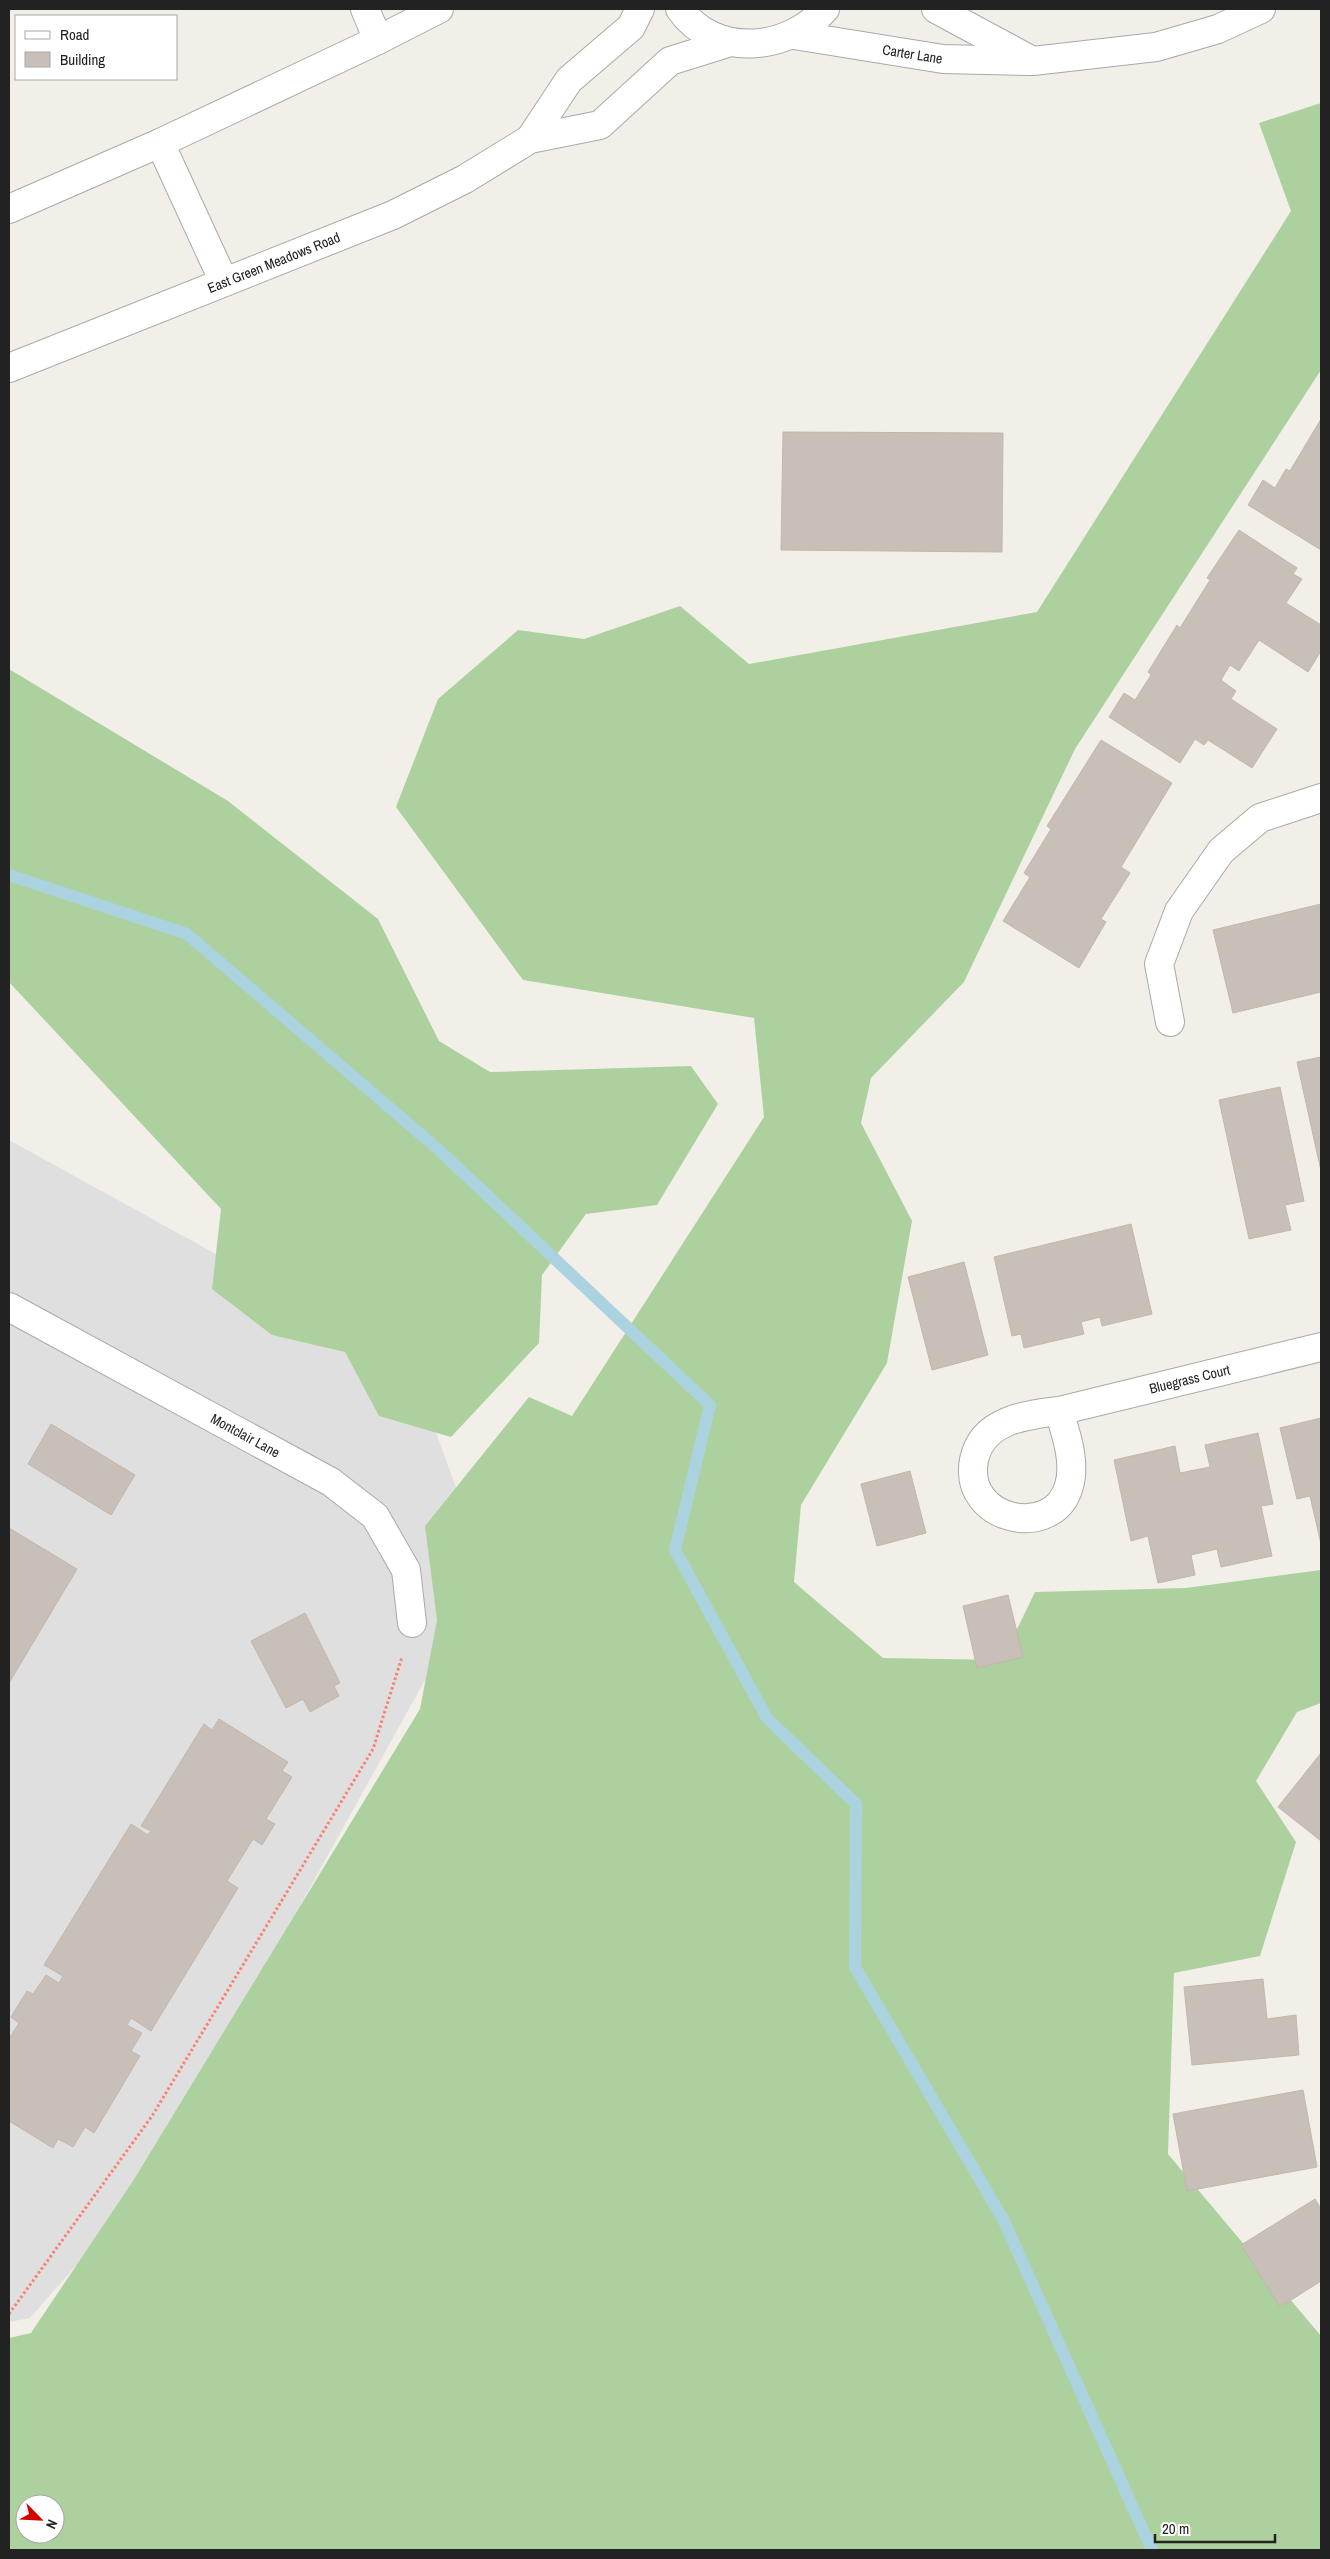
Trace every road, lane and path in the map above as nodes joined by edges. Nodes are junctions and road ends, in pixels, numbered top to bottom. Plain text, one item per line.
1 (365, 9) edge
2 (439, 9) edge
3 (640, 9) edge
4 (680, 9) edge
5 (825, 9) edge
6 (936, 9) edge
7 (1261, 9) edge
8 (794, 35) junction
9 (378, 40) junction
10 (731, 42) junction
11 (1033, 61) junction
12 (530, 139) junction
13 (160, 143) junction
14 (9, 210) edge
15 (224, 282) junction
16 (9, 368) edge
17 (1321, 798) edge
18 (1170, 1022) dead end
19 (9, 1307) edge
20 (1321, 1347) edge
21 (1059, 1411) dead end
22 (412, 1622) joint
23 (9, 2314) edge

1 - 9 street
2 - 9 street
3 - 12 street, East Green Meadows Road
4 - 10 street
5 - 8 street
6 - 11 street
7 - 11 street, Carter Lane
8 - 10 street
8 - 11 street, Carter Lane
9 - 13 street
10 - 12 street, East Green Meadows Road
12 - 15 street, East Green Meadows Road
13 - 14 street
13 - 15 street
15 - 16 street, East Green Meadows Road
17 - 18 street
19 - 22 street, Montclair Lane
20 - 21 street, Bluegrass Court
22 - 23 path

